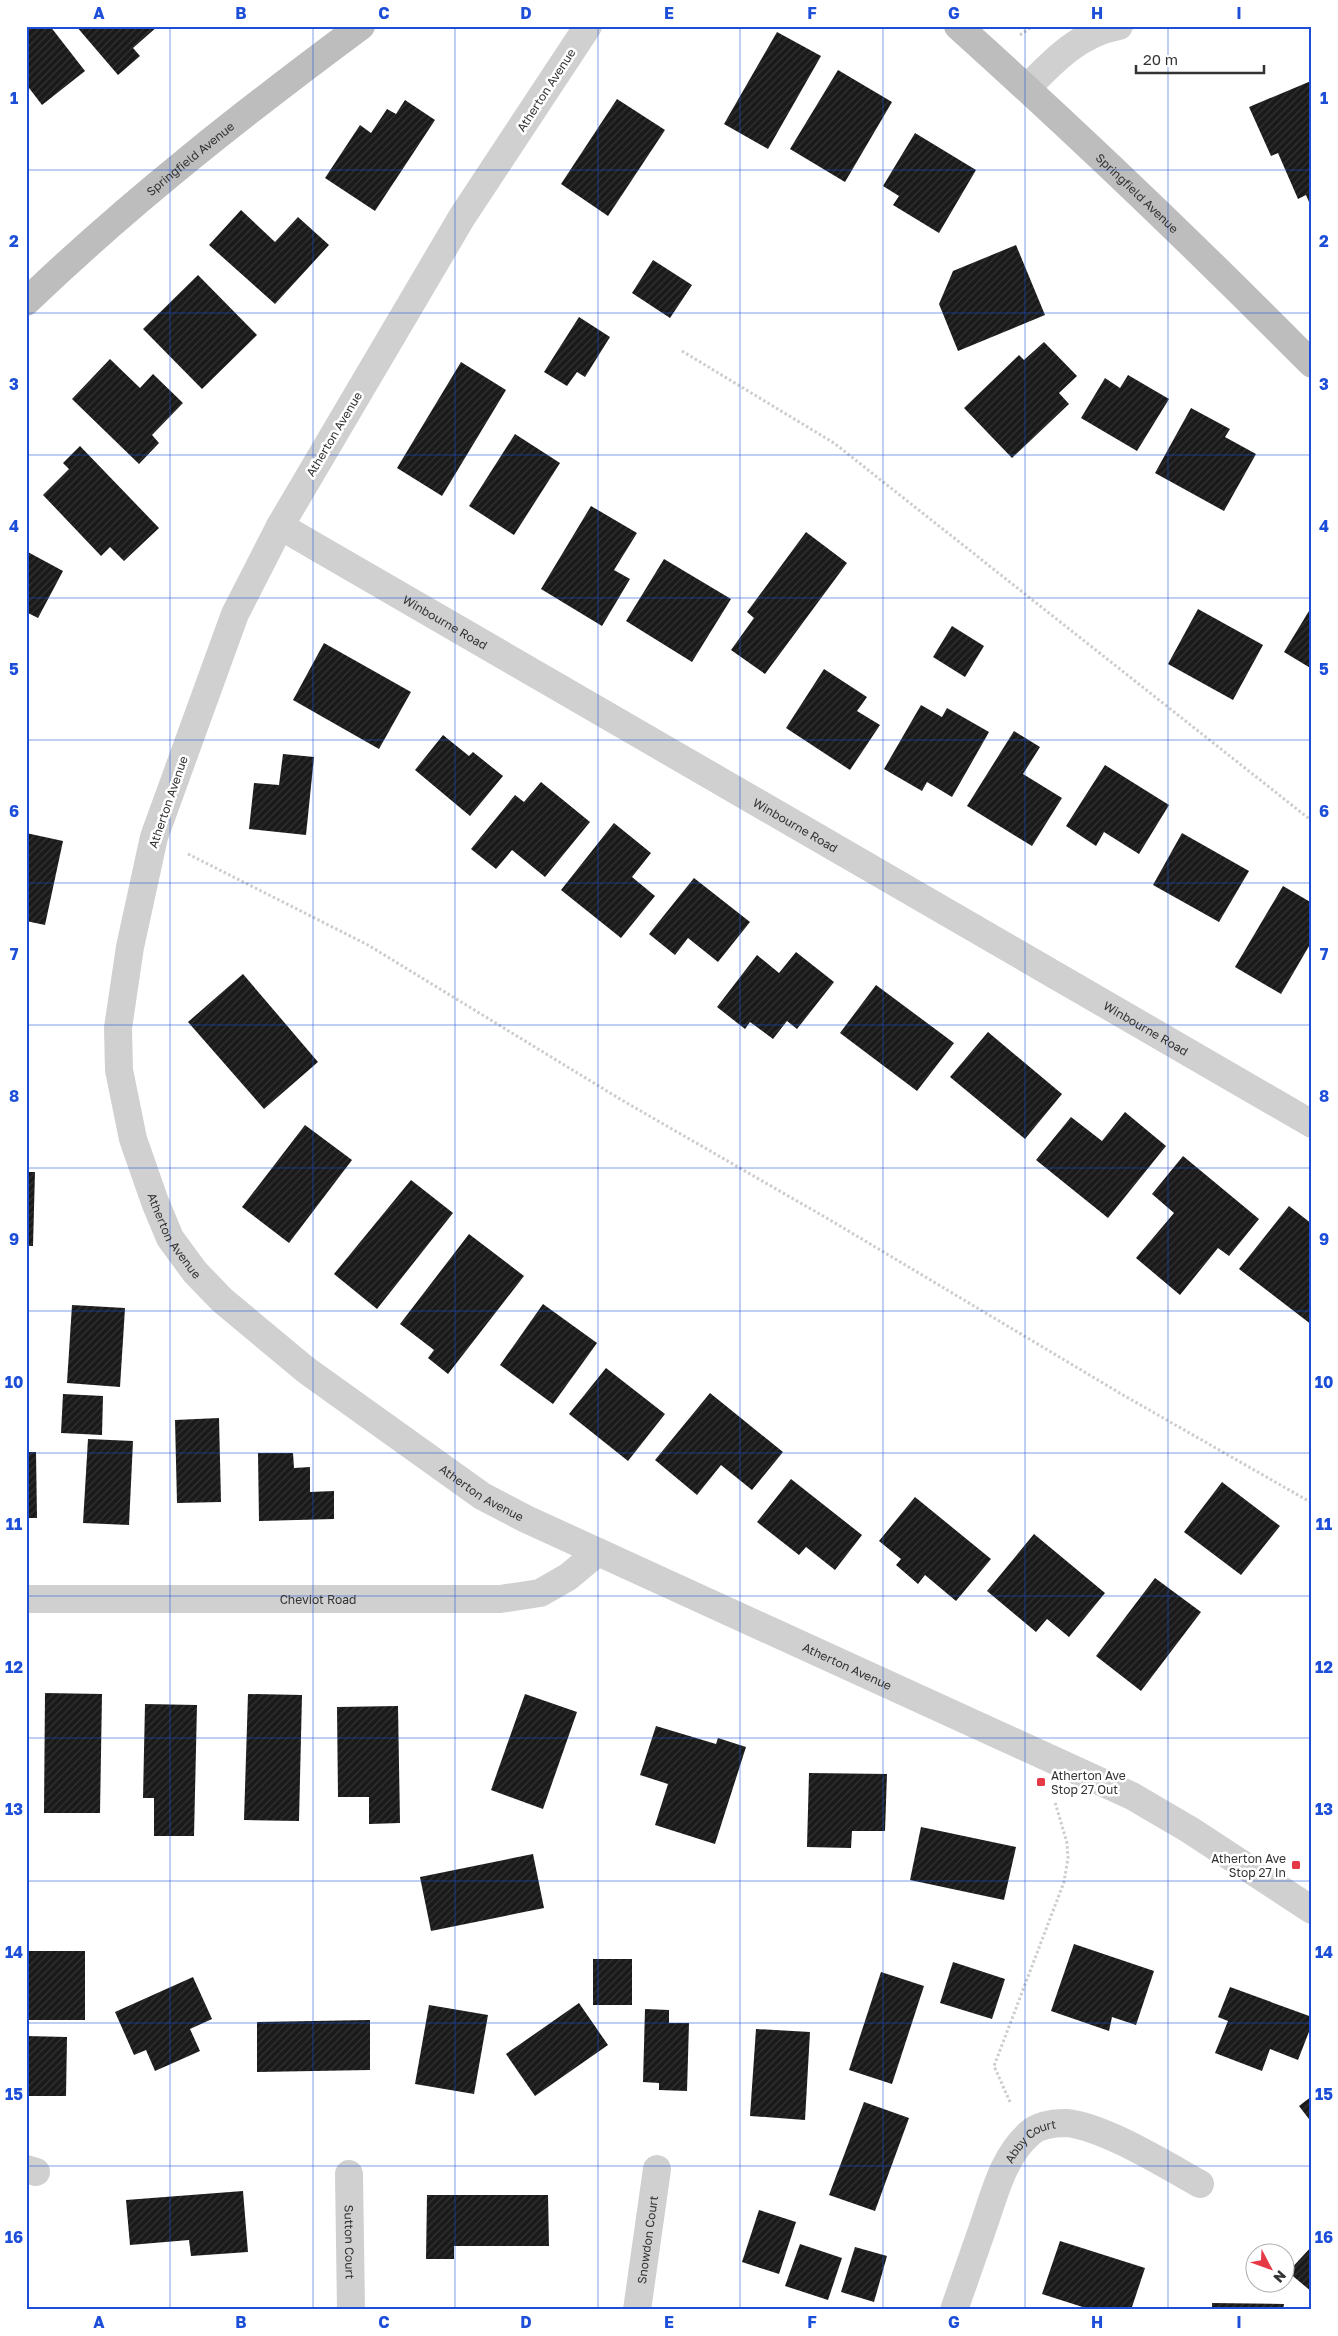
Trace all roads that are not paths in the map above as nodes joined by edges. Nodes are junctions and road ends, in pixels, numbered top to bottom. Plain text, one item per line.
1 (361, 26) edge
2 (588, 26) edge
3 (958, 26) edge
4 (1119, 26) edge
5 (1027, 88) junction
6 (26, 302) edge
7 (1312, 364) edge
8 (280, 526) junction
9 (1312, 1124) edge
10 (598, 1552) junction
11 (26, 1599) edge
12 (1312, 1910) edge
13 (658, 2168) dead end
14 (349, 2174) dead end
15 (1200, 2184) dead end
16 (351, 2310) edge
17 (637, 2310) edge
18 (954, 2310) edge

1 - 6 street, Springfield Avenue
2 - 8 street, Atherton Avenue
3 - 5 street, Springfield Avenue
4 - 5 street
5 - 7 street, Springfield Avenue
8 - 9 street, Winbourne Road
8 - 10 street, Atherton Avenue
10 - 11 street, Cheviot Road
10 - 12 street, Atherton Avenue
13 - 17 street, Snowdon Court
14 - 16 street, Sutton Court
15 - 18 street, Abby Court

